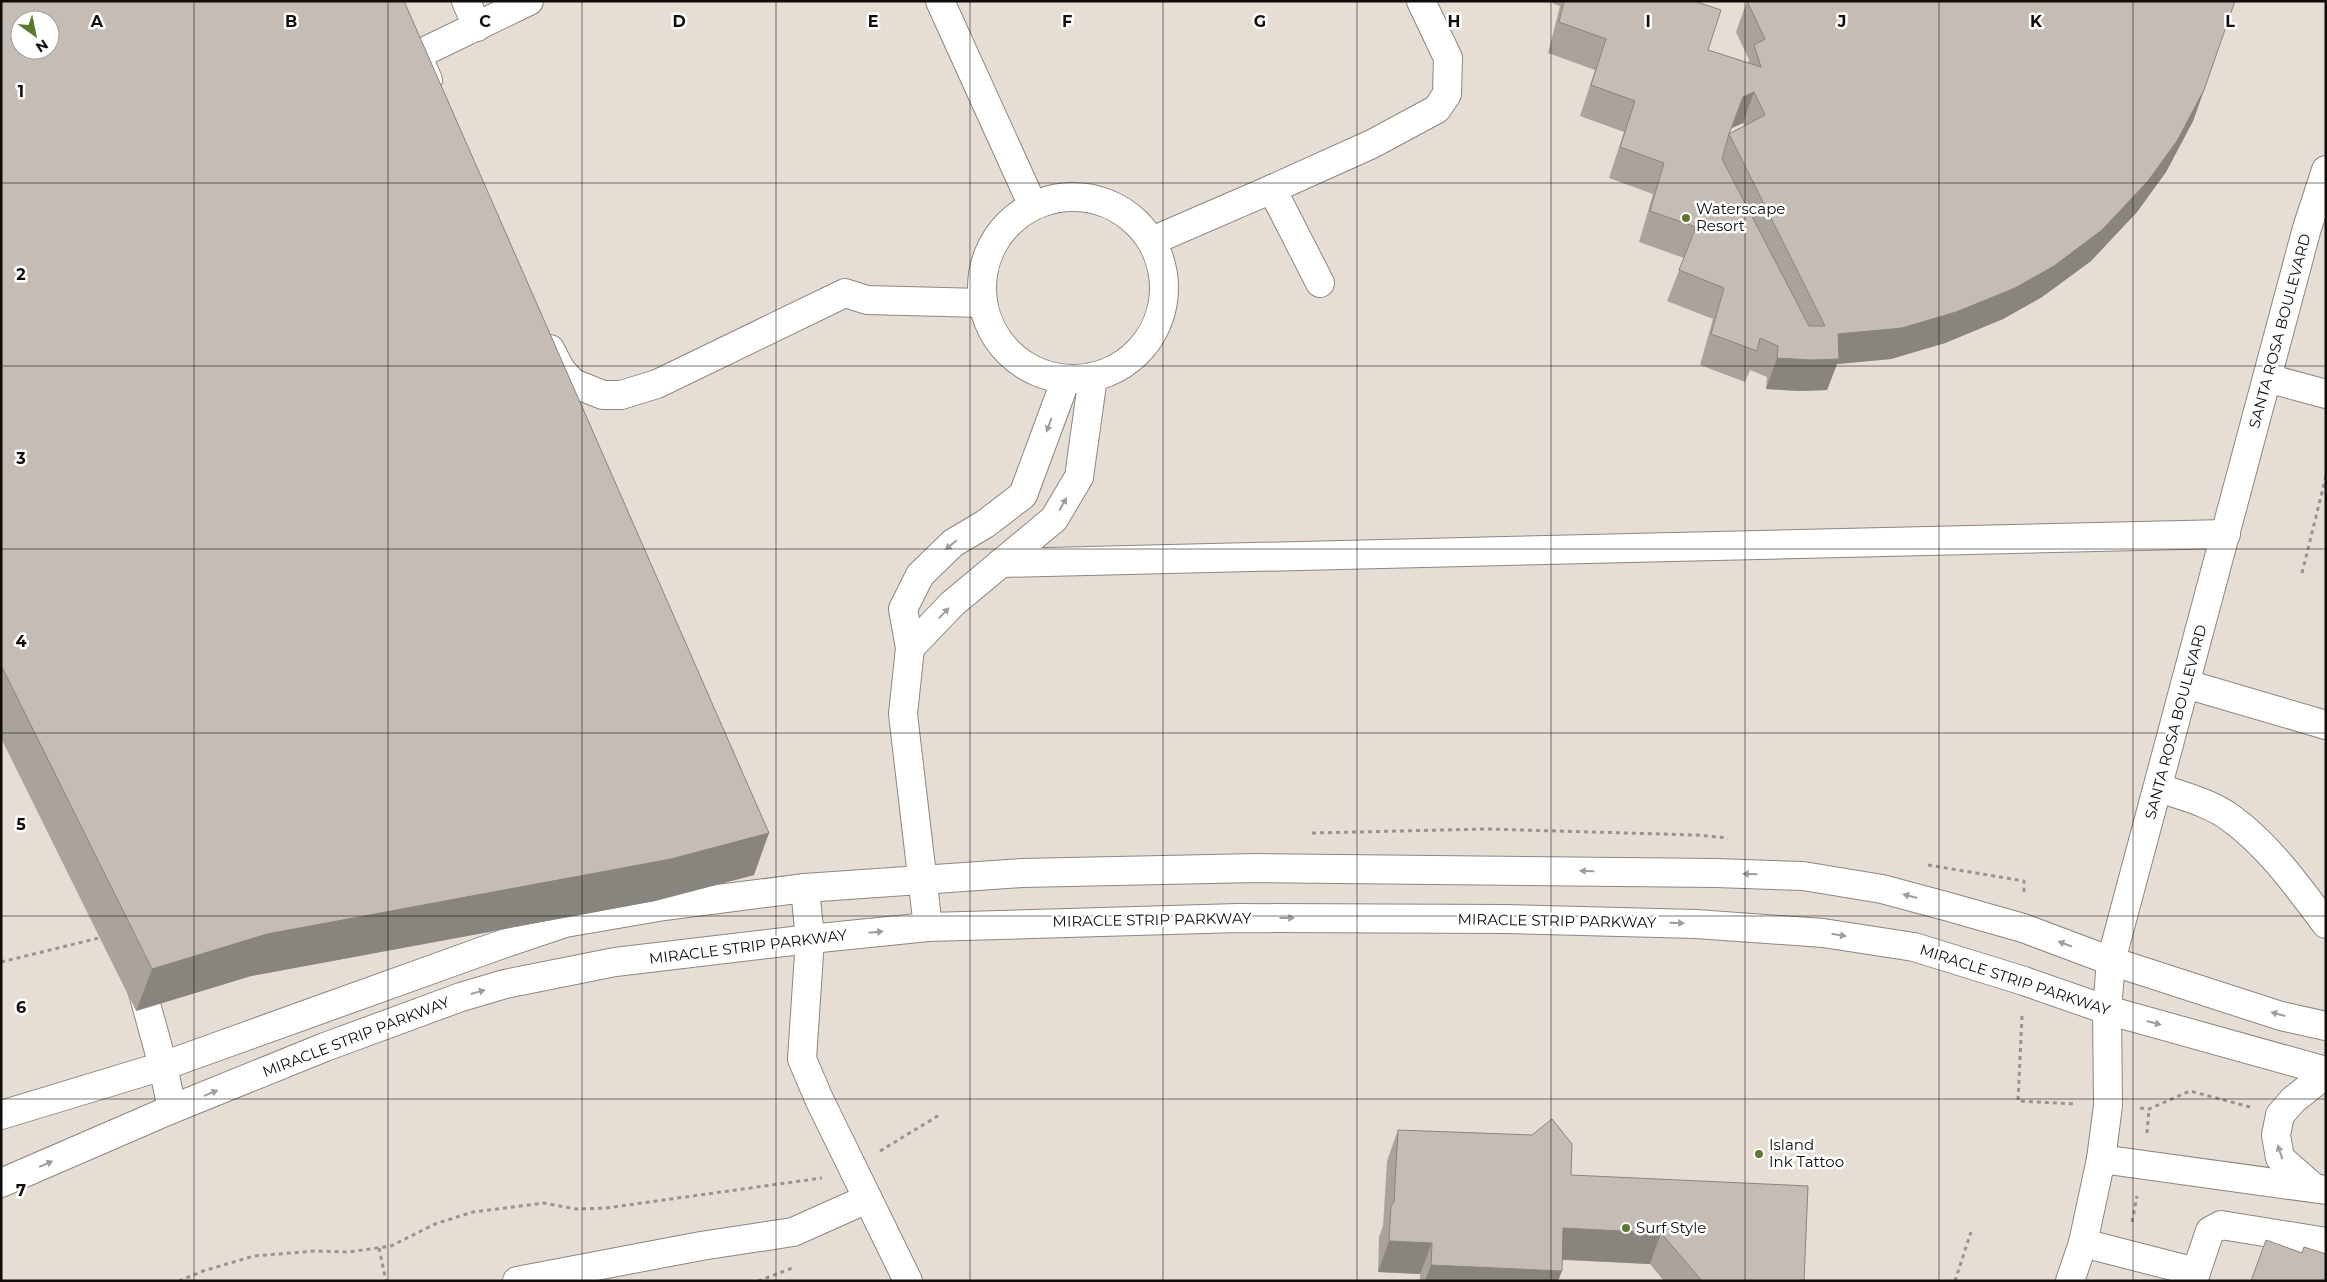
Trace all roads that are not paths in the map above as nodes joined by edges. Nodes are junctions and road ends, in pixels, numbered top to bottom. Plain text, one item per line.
1 (466, 1) edge
2 (529, 1) edge
3 (940, 1) edge
4 (1421, 1) edge
5 (477, 27) junction
6 (438, 100) edge
7 (2326, 170) edge
8 (1272, 189) junction
9 (1033, 206) junction
10 (1152, 241) junction
11 (1320, 283) dead end
12 (982, 302) junction
13 (538, 323) edge
14 (1093, 377) junction
15 (2267, 378) junction
16 (1066, 379) junction
17 (2326, 394) edge
18 (2226, 534) junction
19 (1001, 563) junction
20 (910, 648) junction
21 (2186, 684) junction
22 (2326, 725) edge
23 (2159, 788) junction
24 (924, 879) junction
25 (805, 888) junction
26 (489, 918) edge
27 (2326, 924) edge
28 (928, 927) junction
29 (810, 939) junction
30 (497, 946) junction
31 (132, 951) edge
32 (2111, 961) junction
33 (2107, 1010) junction
34 (2326, 1026) edge
35 (163, 1066) junction
36 (2326, 1073) edge
37 (172, 1109) junction
38 (1, 1115) edge
39 (2101, 1159) junction
40 (1, 1183) edge
41 (2319, 1189) edge
42 (867, 1199) junction
43 (2326, 1242) edge
44 (2083, 1243) junction
45 (2195, 1276) edge
46 (517, 1281) edge
47 (908, 1281) edge
48 (2070, 1281) edge

1 - 5 main road
2 - 5 main road
3 - 9 main road
4 - 8 main road
5 - 6 main road
7 - 15 main road, SANTA ROSA BOULEVARD
8 - 10 main road
8 - 11 main road
9 - 10 main road
9 - 12 main road
10 - 14 main road
12 - 13 main road
12 - 16 main road
14 - 16 main road
19 -> 14 main road
15 - 17 main road
15 - 18 main road, SANTA ROSA BOULEVARD
16 -> 20 main road
18 - 19 main road
18 - 21 main road, SANTA ROSA BOULEVARD
20 -> 19 main road
20 - 24 main road
21 - 22 main road
21 - 23 main road, SANTA ROSA BOULEVARD
23 - 27 main road
23 - 32 main road, SANTA ROSA BOULEVARD
24 - 25 main road
24 - 28 main road
32 -> 24 main road
25 - 29 main road
25 - 30 main road
26 - 30 main road
29 -> 28 main road, MIRACLE STRIP PARKWAY
28 -> 33 main road, MIRACLE STRIP PARKWAY
37 -> 29 main road, MIRACLE STRIP PARKWAY
29 - 42 main road
30 - 35 main road
31 - 35 main road
32 - 33 main road, SANTA ROSA BOULEVARD
34 -> 32 main road
33 -> 36 main road, MIRACLE STRIP PARKWAY
33 - 39 main road, SANTA ROSA BOULEVARD
35 - 37 main road
35 - 38 main road
41 -> 36 main road
40 -> 37 main road, MIRACLE STRIP PARKWAY
39 - 41 main road
39 - 44 main road, SANTA ROSA BOULEVARD
42 - 46 main road
42 - 47 main road
43 - 45 main road
44 - 45 main road
44 - 48 main road, SANTA ROSA BOULEVARD

